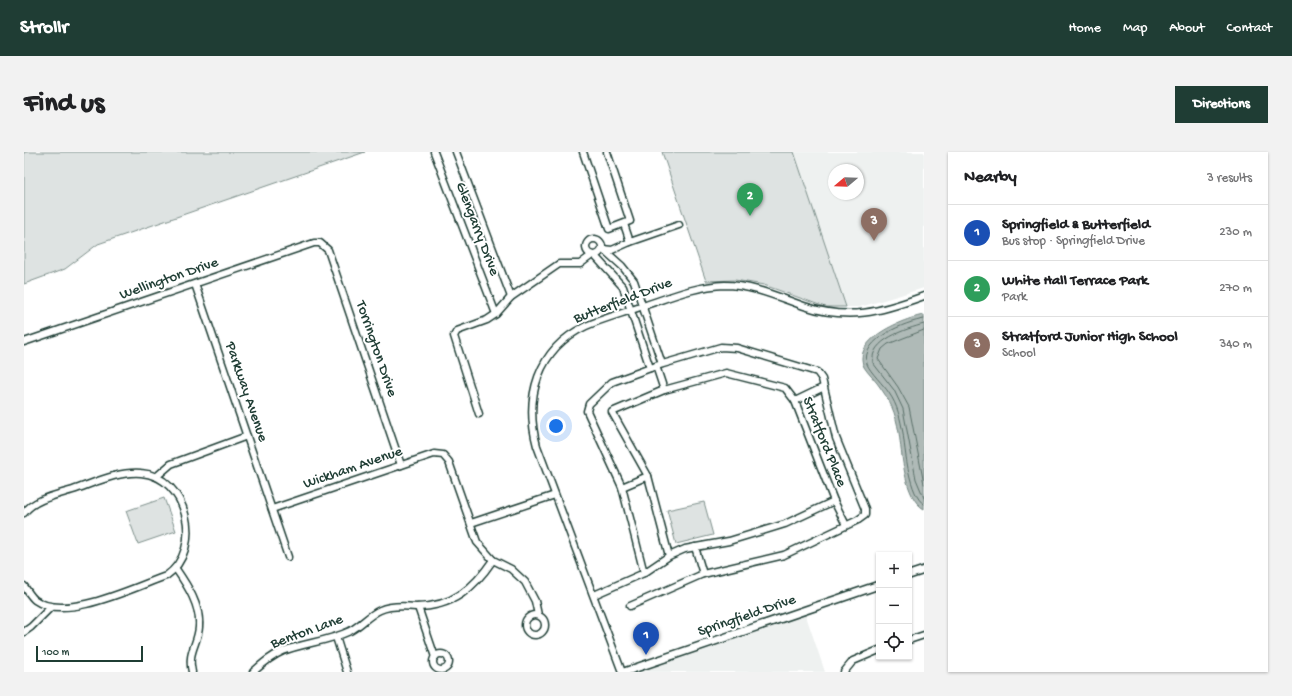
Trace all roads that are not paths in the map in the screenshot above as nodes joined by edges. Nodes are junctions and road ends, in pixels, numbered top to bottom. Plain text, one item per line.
1 (434, 152) edge
2 (456, 152) edge
3 (583, 152) edge
4 (606, 152) edge
5 (624, 224) junction
6 (679, 225) dead end
7 (630, 242) junction
8 (322, 243) joint
9 (603, 249) junction
10 (594, 256) junction
11 (195, 284) junction
12 (924, 296) edge
13 (511, 297) junction
14 (642, 307) junction
15 (631, 310) junction
16 (496, 314) junction
17 (24, 342) edge
18 (656, 366) junction
19 (824, 387) junction
20 (664, 390) junction
21 (795, 401) junction
22 (479, 414) dead end
23 (247, 436) junction
24 (402, 465) junction
25 (648, 476) junction
26 (156, 477) junction
27 (622, 487) junction
28 (555, 494) junction
29 (834, 501) junction
30 (272, 509) junction
31 (25, 511) edge
32 (471, 523) junction
33 (846, 525) junction
34 (695, 547) junction
35 (669, 556) junction
36 (288, 557) dead end
37 (493, 560) junction
38 (176, 569) junction
39 (924, 570) edge
40 (644, 573) junction
41 (702, 574) junction
42 (912, 574) edge
43 (24, 586) edge
44 (876, 586) edge
45 (594, 596) junction
46 (630, 606) dead end
47 (418, 607) junction
48 (50, 608) junction
49 (538, 615) dead end
50 (24, 632) edge
51 (924, 635) edge
52 (336, 637) junction
53 (912, 639) edge
54 (876, 651) edge
55 (435, 657) dead end
56 (192, 672) edge
57 (253, 672) edge
58 (347, 672) edge
59 (623, 672) edge
60 (844, 672) edge

1 - 16 street, Glengarry Drive
2 - 13 street, Glengarry Drive
3 - 5 street
4 - 5 street
5 - 7 street
6 - 7 street
7 - 9 street
8 - 11 street, Wellington Drive
8 - 24 street, Torrington Drive
9 - 10 street
9 - 10 street
9 - 14 street
10 - 13 street
10 - 15 street
11 - 17 street, Wellington Drive
11 - 23 street, Parkway Avenue
12 - 14 street, Butterfield Drive
13 - 16 street
14 - 15 street, Butterfield Drive
14 - 18 street
15 - 18 street
15 - 28 street, Butterfield Drive
16 - 22 street
18 - 19 street
18 - 20 street
18 - 27 street
19 - 21 street
19 - 33 street
20 - 21 street, Stratford Place
20 - 25 street, Stratford Place
21 - 29 street, Stratford Place
23 - 26 street
23 - 30 street, Parkway Avenue
24 - 30 street, Wickham Avenue
24 - 32 street, Wickham Avenue
25 - 27 street
25 - 35 street, Stratford Place
26 - 31 street
26 - 38 street
27 - 40 street
28 - 32 street
28 - 45 street, Butterfield Drive
29 - 33 street
29 - 34 street, Stratford Place
30 - 36 street, Parkway Avenue
32 - 37 street
33 - 41 street
34 - 35 street, Stratford Place
34 - 41 street
35 - 40 street, Stratford Place
37 - 47 street, Benton Lane
37 - 49 street
38 - 48 street
38 - 56 street
39 - 42 street
40 - 45 street, Stratford Place
41 - 46 street
43 - 48 street
44 - 59 street, Springfield Drive
45 - 59 street, Butterfield Drive
47 - 52 street, Benton Lane
47 - 55 street
48 - 50 street
51 - 53 street
52 - 57 street, Benton Lane
52 - 58 street
54 - 60 street

